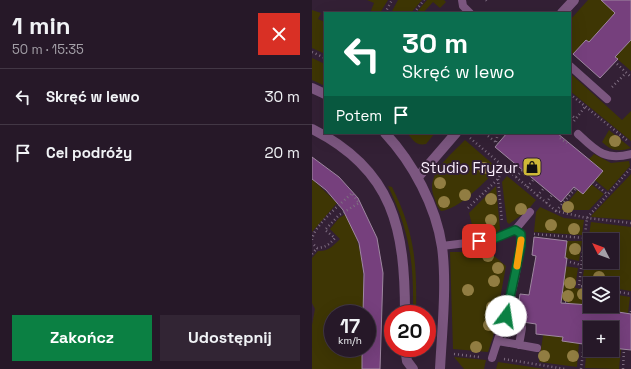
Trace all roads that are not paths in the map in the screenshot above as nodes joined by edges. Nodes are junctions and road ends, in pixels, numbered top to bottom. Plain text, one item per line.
1 (462, 0) edge
2 (574, 0) edge
3 (469, 12) edge
4 (563, 12) edge
5 (571, 67) edge
6 (312, 88) edge
7 (324, 94) edge
8 (607, 99) dead end
9 (312, 129) edge
10 (386, 134) edge
11 (455, 134) edge
12 (578, 134) dead end
13 (631, 154) edge
14 (418, 177) junction
15 (530, 212) dead end
16 (518, 232) junction
17 (442, 246) junction
18 (405, 305) edge
19 (522, 328) dead end
20 (498, 341) junction
21 (519, 345) junction
22 (537, 348) dead end
23 (406, 357) edge
24 (492, 358) road end
25 (413, 369) edge
26 (440, 369) edge

1 - 3 lane
2 - 4 street
5 - 8 lane
6 - 7 street
9 - 18 street
10 - 14 street
11 - 14 street
12 - 13 lane
14 - 17 street
15 - 16 lane
16 - 17 lane
16 - 20 lane
17 - 26 street
19 - 21 lane
20 - 21 lane
20 - 24 lane
21 - 22 lane
23 - 25 street

